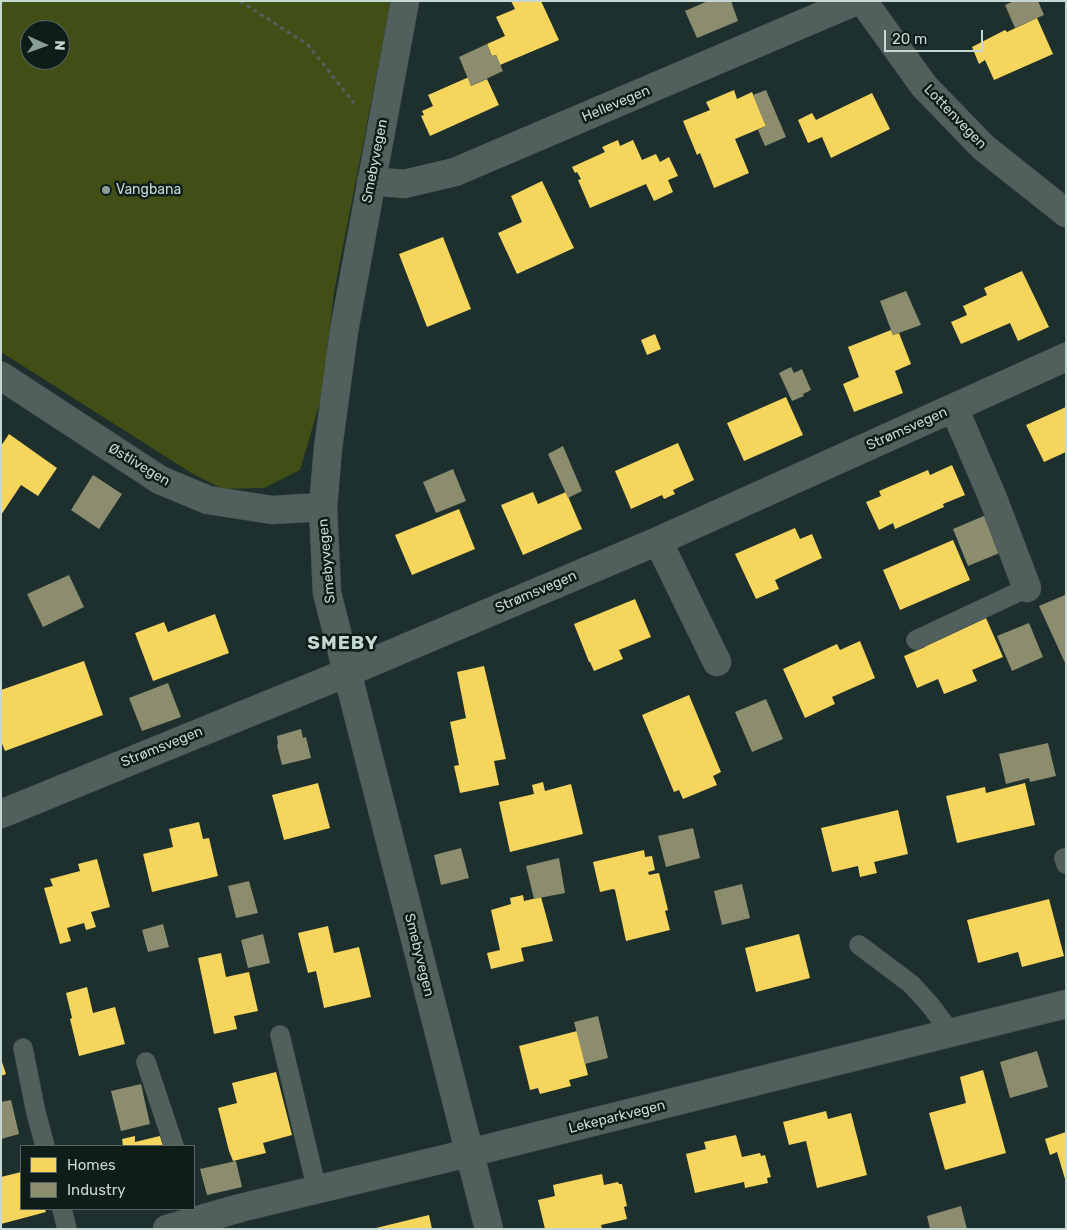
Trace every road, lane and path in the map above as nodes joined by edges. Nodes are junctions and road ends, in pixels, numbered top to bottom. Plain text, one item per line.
1 (240, 1) edge
2 (405, 1) edge
3 (856, 1) edge
4 (863, 1) edge
5 (382, 124) junction
6 (370, 182) junction
7 (1066, 213) edge
8 (1066, 357) edge
9 (1, 376) edge
10 (954, 408) junction
11 (323, 507) junction
12 (658, 541) junction
13 (1027, 588) joint
14 (916, 640) dead end
15 (717, 662) dead end
16 (346, 673) junction
17 (1, 814) edge
18 (859, 945) dead end
19 (1066, 1004) edge
20 (951, 1033) junction
21 (280, 1035) dead end
22 (23, 1048) dead end
23 (146, 1062) dead end
24 (45, 1145) edge
25 (174, 1145) edge
26 (469, 1153) junction
27 (317, 1190) junction
28 (62, 1210) edge
29 (193, 1215) edge
30 (67, 1229) edge
31 (167, 1229) edge
32 (489, 1229) edge

1 - 5 path
2 - 5 street, Smebyvegen
3 - 6 street, Hellevegen
4 - 7 street, Lottenvegen
5 - 6 street, Smebyvegen
6 - 11 street, Smebyvegen
8 - 10 street, Strømsvegen
9 - 11 street, Østlivegen
10 - 12 street, Strømsvegen
10 - 13 street
11 - 16 street, Smebyvegen
12 - 15 street
12 - 16 street, Strømsvegen
13 - 14 lane
16 - 17 street, Strømsvegen
16 - 26 street, Smebyvegen
18 - 20 lane
19 - 20 street, Lekeparkvegen
20 - 26 street, Lekeparkvegen
21 - 27 lane
22 - 24 lane
23 - 25 lane
26 - 27 street, Lekeparkvegen
26 - 32 street, Smebyvegen
27 - 29 street, Lekeparkvegen
28 - 30 lane
29 - 31 street, Lekeparkvegen

